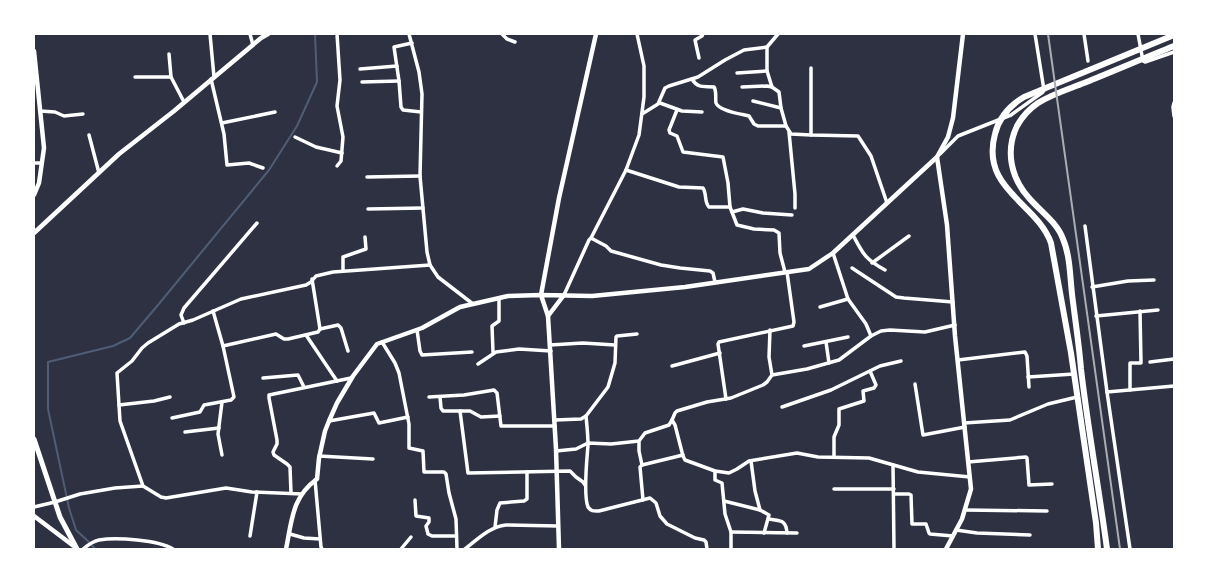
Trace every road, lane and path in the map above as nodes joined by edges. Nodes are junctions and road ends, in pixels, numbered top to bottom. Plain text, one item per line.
1 (210, 34) edge
2 (250, 34) edge
3 (268, 34) edge
4 (337, 34) edge
5 (409, 34) edge
6 (502, 34) edge
7 (596, 34) edge
8 (637, 34) edge
9 (703, 34) edge
10 (778, 34) edge
11 (963, 34) edge
12 (1035, 34) edge
13 (1084, 34) edge
14 (1138, 34) edge
15 (1174, 35) edge
16 (516, 42) dead end
17 (412, 43) junction
18 (253, 45) junction
19 (1174, 46) edge
20 (767, 47) junction
21 (34, 51) edge
22 (1174, 52) edge
23 (169, 54) dead end
24 (699, 58) dead end
25 (1088, 61) dead end
26 (397, 66) junction
27 (811, 68) dead end
28 (360, 69) dead end
29 (767, 71) junction
30 (737, 73) dead end
31 (135, 77) dead end
32 (171, 77) junction
33 (213, 78) junction
34 (692, 79) junction
35 (399, 81) junction
36 (362, 82) dead end
37 (772, 87) junction
38 (742, 88) dead end
39 (753, 101) dead end
40 (184, 102) junction
41 (660, 103) junction
42 (1174, 103) edge
43 (781, 108) junction
44 (676, 110) junction
45 (40, 111) junction
46 (275, 112) dead end
47 (422, 112) junction
48 (702, 112) dead end
49 (83, 114) dead end
50 (642, 114) junction
51 (1174, 116) edge
52 (222, 123) junction
53 (786, 126) junction
54 (789, 132) junction
55 (89, 135) dead end
56 (811, 135) junction
57 (295, 137) dead end
58 (342, 153) junction
59 (937, 157) junction
60 (34, 163) edge
61 (42, 163) junction
62 (337, 166) dead end
63 (263, 168) dead end
64 (626, 170) junction
65 (98, 173) junction
66 (420, 176) junction
67 (367, 177) dead end
68 (34, 195) edge
69 (887, 203) junction
70 (423, 208) junction
71 (795, 208) dead end
72 (368, 209) dead end
73 (731, 209) junction
74 (792, 215) dead end
75 (257, 223) dead end
76 (1085, 226) dead end
77 (34, 233) edge
78 (853, 235) junction
79 (908, 236) dead end
80 (365, 237) dead end
81 (591, 238) junction
82 (833, 253) junction
83 (872, 263) junction
84 (430, 265) junction
85 (852, 268) dead end
86 (885, 270) dead end
87 (343, 271) junction
88 (786, 272) junction
89 (312, 279) junction
90 (1154, 280) dead end
91 (715, 282) junction
92 (1092, 287) junction
93 (541, 295) junction
94 (564, 295) junction
95 (498, 298) junction
96 (848, 299) junction
97 (953, 302) junction
98 (473, 304) junction
99 (820, 306) dead end
100 (1158, 310) dead end
101 (213, 311) junction
102 (1140, 312) junction
103 (548, 316) junction
104 (1096, 316) junction
105 (184, 323) junction
106 (954, 325) junction
107 (320, 329) junction
108 (417, 330) junction
109 (770, 330) junction
110 (637, 334) dead end
111 (306, 335) junction
112 (871, 336) junction
113 (848, 337) dead end
114 (382, 342) junction
115 (826, 342) junction
116 (550, 345) junction
117 (615, 345) junction
118 (223, 346) junction
119 (804, 346) dead end
120 (348, 351) dead end
121 (551, 351) junction
122 (472, 352) dead end
123 (493, 352) junction
124 (720, 353) junction
125 (1174, 359) edge
126 (958, 360) junction
127 (901, 361) dead end
128 (1150, 362) dead end
129 (829, 363) junction
130 (478, 364) dead end
131 (672, 366) dead end
132 (870, 371) junction
133 (1074, 374) junction
134 (772, 376) junction
135 (1028, 377) junction
136 (263, 378) dead end
137 (351, 378) junction
138 (337, 381) junction
139 (915, 384) dead end
140 (1174, 386) edge
141 (304, 387) junction
142 (1029, 387) dead end
143 (1130, 390) junction
144 (1107, 392) junction
145 (1084, 396) junction
146 (170, 397) dead end
147 (440, 397) junction
148 (1077, 397) junction
149 (429, 398) dead end
150 (726, 399) junction
151 (222, 402) junction
152 (119, 405) junction
153 (782, 407) dead end
154 (460, 411) junction
155 (500, 416) junction
156 (586, 416) junction
157 (408, 417) junction
158 (172, 418) dead end
159 (554, 420) junction
160 (672, 420) junction
161 (329, 421) junction
162 (964, 425) junction
163 (555, 426) junction
164 (219, 428) junction
165 (185, 432) dead end
166 (34, 439) edge
167 (639, 441) junction
168 (588, 443) junction
169 (556, 451) junction
170 (37, 455) edge
171 (222, 455) dead end
172 (683, 455) junction
173 (319, 456) junction
174 (834, 457) junction
175 (373, 459) dead end
176 (751, 461) junction
177 (968, 462) junction
178 (642, 465) junction
179 (893, 465) junction
180 (557, 471) junction
181 (715, 471) junction
182 (527, 472) junction
183 (970, 477) junction
184 (315, 480) junction
185 (1052, 484) dead end
186 (143, 486) junction
187 (586, 486) junction
188 (834, 489) dead end
189 (894, 489) junction
190 (257, 492) junction
191 (291, 493) junction
192 (302, 494) junction
193 (894, 494) junction
194 (415, 500) dead end
195 (643, 500) junction
196 (724, 501) junction
197 (55, 502) junction
198 (34, 507) edge
199 (760, 510) junction
200 (964, 510) junction
201 (1047, 511) dead end
202 (34, 516) edge
203 (768, 519) junction
204 (558, 526) junction
205 (494, 527) junction
206 (956, 530) junction
207 (731, 532) junction
208 (764, 533) junction
209 (787, 533) junction
210 (797, 533) dead end
211 (290, 534) junction
212 (1030, 535) dead end
213 (250, 536) dead end
214 (456, 536) junction
215 (953, 536) junction
216 (411, 537) dead end
217 (320, 539) junction
218 (77, 548) edge
219 (469, 548) edge
220 (83, 549) edge
221 (173, 549) edge
222 (286, 549) edge
223 (322, 549) edge
224 (401, 549) edge
225 (457, 549) edge
226 (559, 549) edge
227 (707, 549) edge
228 (731, 549) edge
229 (894, 549) edge
230 (946, 549) edge
231 (1098, 549) edge
232 (1107, 549) edge
233 (1130, 549) edge

1 - 33 street
2 - 18 street
3 - 18 street
4 - 58 street
5 - 17 street
6 - 16 street
7 - 93 street
8 - 50 street
9 - 24 street
10 - 20 street
11 - 59 street
12 - 59 street
13 - 25 street
14 - 22 street
15 - 133 main road
17 - 26 street
17 - 47 street
18 - 33 street
19 - 145 main road
20 - 29 street
20 - 34 street
21 - 45 street
23 - 32 street
26 - 28 street
26 - 35 street
27 - 56 street
29 - 30 street
29 - 37 street
31 - 32 street
32 - 40 street
33 - 40 street
33 - 52 street
34 - 41 street
34 - 53 street
35 - 36 street
35 - 47 street
37 - 38 street
37 - 43 street
39 - 43 street
40 - 65 street
41 - 44 street
41 - 50 street
42 - 51 street
43 - 53 street
44 - 48 street
44 - 73 street
45 - 49 street
45 - 61 street
46 - 52 street
47 - 66 street
50 - 64 street
52 - 63 street
53 - 54 street
54 - 56 street
54 - 71 street
55 - 65 street
56 - 69 street
57 - 58 street
58 - 62 street
59 - 69 street
59 - 97 street
60 - 61 street
61 - 68 street
64 - 73 street
64 - 81 street
65 - 77 street
66 - 67 street
66 - 70 street
69 - 78 street
70 - 72 street
70 - 84 street
73 - 74 street
73 - 88 street
75 - 105 street
76 - 92 street
78 - 82 street
78 - 83 street
79 - 83 street
80 - 87 street
81 - 91 street
81 - 94 street
82 - 88 street
82 - 96 street
83 - 86 street
84 - 87 street
84 - 98 street
85 - 97 street
87 - 89 street
88 - 91 street
88 - 109 street
89 - 101 street
89 - 107 street
90 - 92 street
91 - 94 street
92 - 104 street
93 - 94 street
93 - 95 street
93 - 103 street
94 - 103 street
95 - 98 street
95 - 123 street
96 - 99 street
96 - 112 street
97 - 106 street
98 - 108 street
100 - 102 street
101 - 105 street
101 - 118 street
102 - 104 street
102 - 143 street
103 - 116 street
104 - 144 street
105 - 152 street
106 - 112 street
106 - 126 street
107 - 111 street
107 - 120 street
108 - 114 street
108 - 122 street
109 - 124 street
109 - 134 street
110 - 117 street
111 - 118 street
111 - 138 street
112 - 129 street
113 - 115 street
114 - 137 street
114 - 157 street
115 - 119 street
115 - 129 street
116 - 117 street
116 - 121 street
117 - 156 street
118 - 151 street
121 - 123 street
121 - 159 street
123 - 130 street
124 - 131 street
124 - 150 street
125 - 128 street
126 - 135 street
126 - 162 street
127 - 132 street
129 - 134 street
132 - 153 street
132 - 174 street
133 - 135 street
133 - 148 main road
134 - 150 street
135 - 142 street
136 - 141 street
137 - 138 street
137 - 161 street
138 - 141 street
139 - 162 street
140 - 143 street
141 - 191 street
143 - 144 street
144 - 233 street
145 - 148 street
145 - 232 main road
146 - 152 street
147 - 149 street
147 - 154 street
147 - 155 street
148 - 162 street
148 - 231 main road
150 - 160 street
151 - 158 street
151 - 164 street
152 - 186 street
154 - 155 street
154 - 182 street
155 - 163 street
156 - 159 street
156 - 168 street
157 - 161 street
157 - 214 street
159 - 163 street
160 - 167 street
160 - 172 street
161 - 173 street
162 - 177 street
163 - 169 street
164 - 165 street
164 - 171 street
166 - 170 main road
167 - 168 street
167 - 178 street
168 - 169 street
168 - 187 street
169 - 180 street
170 - 197 main road
172 - 178 street
172 - 181 street
173 - 175 street
173 - 184 street
174 - 176 street
174 - 179 street
176 - 181 street
176 - 199 street
177 - 183 street
177 - 185 street
178 - 195 street
179 - 183 street
179 - 189 street
180 - 182 street
180 - 187 street
180 - 204 street
181 - 196 street
182 - 205 street
183 - 200 street
184 - 192 street
184 - 217 street
186 - 190 street
186 - 197 street
187 - 195 street
188 - 189 street
189 - 193 street
190 - 191 street
190 - 213 street
191 - 192 street
192 - 211 street
193 - 215 street
193 - 229 street
194 - 214 street
195 - 227 street
196 - 199 street
196 - 207 street
197 - 198 street
197 - 218 main road
199 - 203 street
200 - 201 street
200 - 206 street
202 - 218 street
203 - 208 street
203 - 209 street
204 - 205 street
204 - 226 street
205 - 219 street
206 - 212 street
206 - 215 street
207 - 208 street
207 - 228 street
208 - 209 street
209 - 210 street
211 - 217 street
211 - 222 street
214 - 225 street
215 - 230 street
216 - 224 street
217 - 223 street
220 - 221 street

